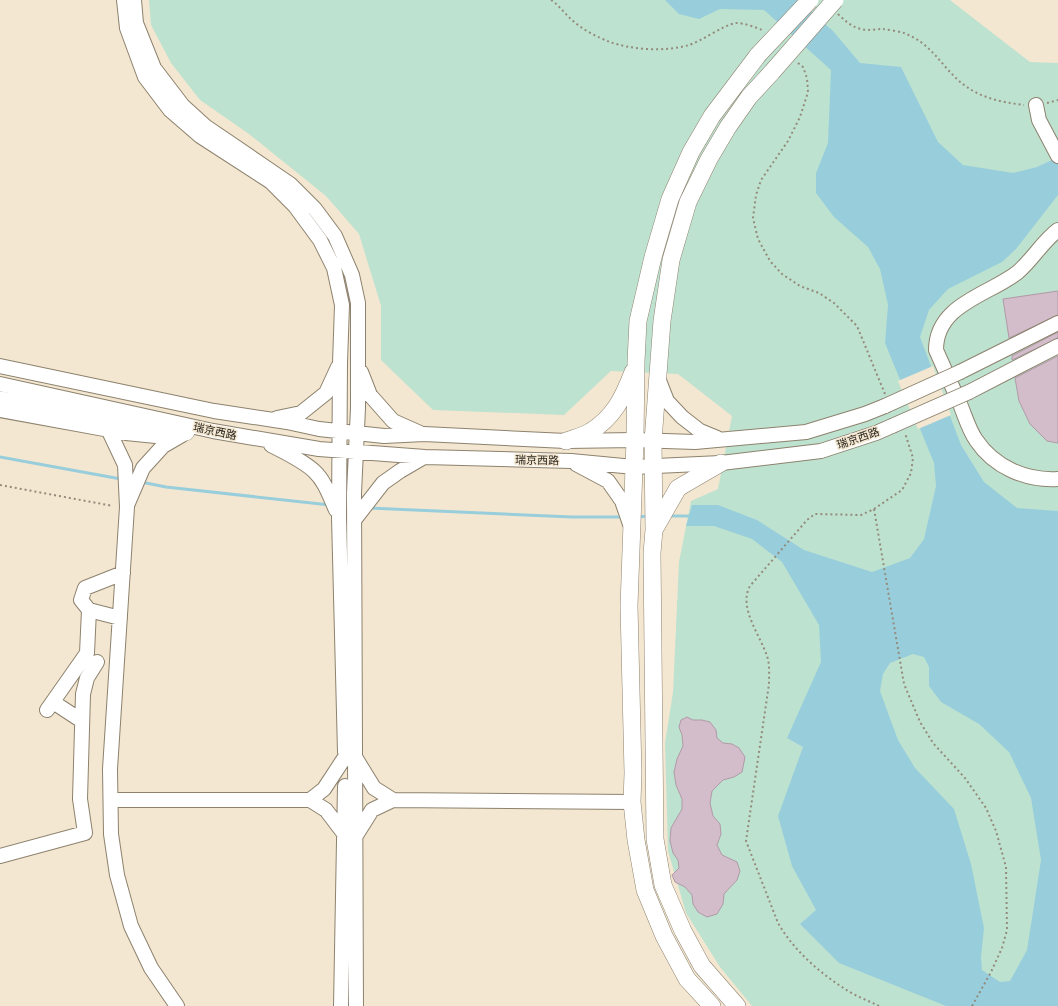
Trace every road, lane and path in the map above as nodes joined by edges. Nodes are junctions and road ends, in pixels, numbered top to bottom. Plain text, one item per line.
1 (124, 0) edge
2 (134, 0) edge
3 (551, 0) edge
4 (810, 0) edge
5 (834, 5) edge
6 (763, 31) dead end
7 (797, 62) dead end
8 (1058, 100) edge
9 (1036, 105) junction
10 (1055, 151) edge
11 (1058, 230) edge
12 (638, 321) junction
13 (662, 321) junction
14 (1058, 323) edge
15 (1058, 346) edge
16 (357, 362) junction
17 (636, 362) junction
18 (340, 363) junction
19 (0, 366) edge
20 (657, 376) junction
21 (0, 384) edge
22 (0, 400) edge
23 (885, 400) junction
24 (0, 410) edge
25 (269, 419) junction
26 (897, 426) junction
27 (108, 429) junction
28 (213, 431) junction
29 (339, 431) junction
30 (186, 432) junction
31 (357, 433) junction
32 (424, 434) junction
33 (258, 439) junction
34 (721, 439) junction
35 (635, 440) junction
36 (566, 441) junction
37 (653, 441) junction
38 (339, 451) junction
39 (356, 452) junction
40 (424, 457) junction
41 (571, 461) junction
42 (721, 463) junction
43 (653, 466) junction
44 (634, 467) junction
45 (1058, 478) edge
46 (0, 485) edge
47 (333, 491) junction
48 (123, 506) junction
49 (874, 509) junction
50 (355, 523) junction
51 (631, 529) junction
52 (654, 530) junction
53 (123, 573) junction
54 (629, 606) junction
55 (653, 607) junction
56 (89, 610) junction
57 (120, 618) junction
58 (86, 653) junction
59 (97, 662) junction
60 (117, 663) junction
61 (73, 672) junction
62 (83, 694) junction
63 (82, 720) junction
64 (350, 756) junction
65 (111, 800) junction
66 (310, 800) junction
67 (393, 800) junction
68 (632, 802) junction
69 (350, 836) junction
70 (0, 856) edge
71 (177, 1006) edge
72 (341, 1006) edge
73 (356, 1006) edge
74 (712, 1006) edge
75 (737, 1006) edge
76 (879, 1006) edge
77 (972, 1006) edge

1 - 18 street
2 - 16 street
3 - 6 path
4 - 12 main road, bridge
5 - 9 path
5 - 13 main road, bridge
7 - 23 path
8 - 9 path
9 - 10 street
11 - 45 street
12 - 13 main road
12 - 17 main road
13 - 20 main road
14 - 23 street, 瑞京西路, bridge
15 - 26 street, 瑞京西路, bridge
16 - 31 street
16 - 32 street
17 - 35 main road
17 - 36 main road
18 - 25 street
18 - 29 street
19 - 25 street, 瑞京西路
20 - 34 street
20 - 37 main road
21 - 28 street, 瑞京西路
22 - 30 main road
23 - 34 street, 瑞京西路
24 - 27 street
25 - 29 street, 瑞京西路
26 - 42 street, 瑞京西路
26 - 49 path
27 - 30 street
27 - 48 street
28 - 30 street
28 - 33 street, 瑞京西路
29 - 31 street, 瑞京西路
29 - 38 street
30 - 48 street
31 - 32 street, 瑞京西路
31 - 39 street
32 - 36 street, 瑞京西路
33 - 38 street, 瑞京西路
33 - 47 street
34 - 37 street, 瑞京西路
35 - 36 street, 瑞京西路
35 - 37 street, 瑞京西路
35 - 44 main road
37 - 43 main road
38 - 39 street, 瑞京西路
38 - 47 street
39 - 40 street, 瑞京西路
39 - 50 street
40 - 41 street, 瑞京西路
40 - 50 street
41 - 44 street, 瑞京西路
41 - 51 street
42 - 43 street, 瑞京西路
42 - 52 main road
43 - 44 street, 瑞京西路
43 - 52 main road
44 - 51 main road
46 - 48 path
47 - 64 street
48 - 53 street
49 - 76 path
49 - 77 path
50 - 64 street
51 - 54 main road
52 - 55 main road
53 - 56 street
53 - 57 street
54 - 55 main road
54 - 68 main road
55 - 75 main road
56 - 57 street
56 - 58 street
57 - 60 street
58 - 59 street
58 - 61 street
59 - 60 street
59 - 62 street
60 - 65 street
61 - 62 street
61 - 63 street
62 - 63 street
63 - 70 street
64 - 66 street
64 - 67 street
64 - 69 street
65 - 66 street
65 - 71 street
66 - 69 street
67 - 68 street
67 - 69 street
68 - 74 main road
69 - 72 street
69 - 73 street

